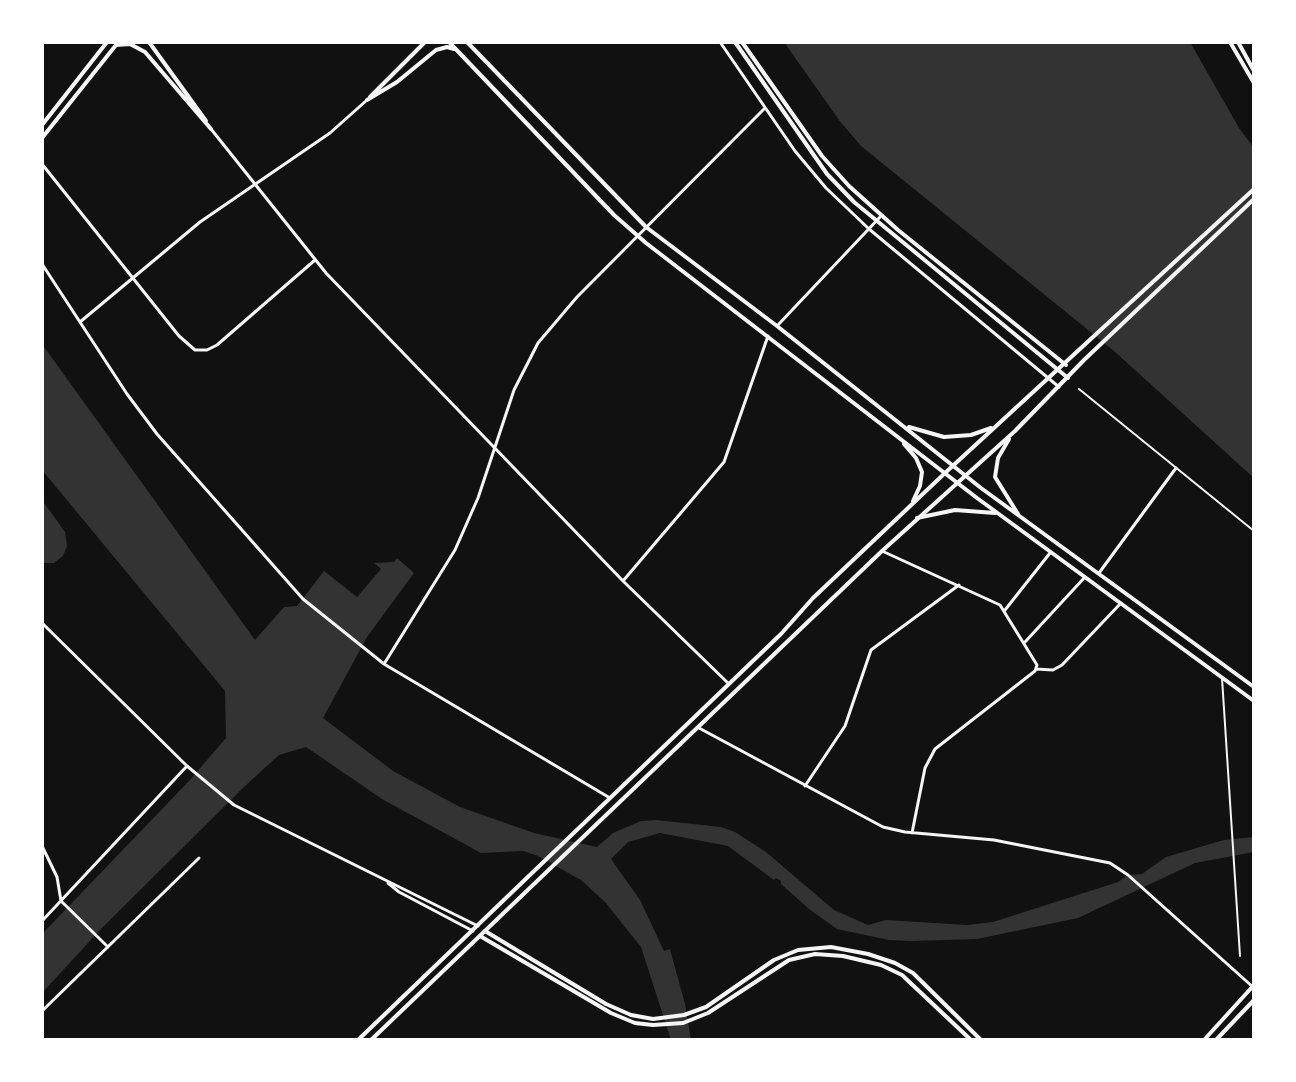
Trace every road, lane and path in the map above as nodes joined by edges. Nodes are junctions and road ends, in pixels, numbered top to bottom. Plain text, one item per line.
1 (107, 42) edge
2 (149, 42) edge
3 (425, 42) edge
4 (449, 42) edge
5 (467, 42) edge
6 (720, 42) edge
7 (735, 42) edge
8 (742, 42) edge
9 (1230, 42) edge
10 (1238, 42) edge
11 (117, 43) edge
12 (458, 51) junction
13 (410, 57) junction
14 (417, 65) junction
15 (1254, 71) edge
16 (1254, 83) edge
17 (367, 100) junction
18 (765, 108) junction
19 (42, 125) edge
20 (211, 129) junction
21 (42, 138) edge
22 (42, 164) edge
23 (255, 184) junction
24 (1254, 189) edge
25 (1254, 199) edge
26 (881, 216) junction
27 (876, 222) junction
28 (646, 227) junction
29 (869, 229) junction
30 (638, 237) junction
31 (315, 260) junction
32 (42, 264) edge
33 (133, 278) junction
34 (81, 322) junction
35 (777, 326) junction
36 (768, 336) junction
37 (1066, 365) junction
38 (1059, 370) junction
39 (1068, 378) junction
40 (1050, 379) junction
41 (1060, 387) junction
42 (1079, 389) dead end
43 (1004, 419) junction
44 (904, 425) junction
45 (1015, 431) junction
46 (896, 434) junction
47 (495, 447) junction
48 (952, 466) junction
49 (1176, 468) junction
50 (945, 473) junction
51 (965, 476) junction
52 (957, 483) junction
53 (908, 508) junction
54 (1002, 517) junction
55 (916, 518) junction
56 (1021, 518) junction
57 (1254, 531) edge
58 (882, 551) junction
59 (1050, 553) junction
60 (1099, 573) junction
61 (1085, 577) junction
62 (623, 581) junction
63 (959, 585) junction
64 (1121, 603) junction
65 (1005, 610) junction
66 (42, 623) edge
67 (1024, 642) junction
68 (384, 664) junction
69 (1036, 669) junction
70 (1222, 677) junction
71 (729, 684) junction
72 (1254, 687) edge
73 (1254, 701) edge
74 (699, 728) junction
75 (187, 766) junction
76 (805, 786) junction
77 (610, 798) junction
78 (912, 833) junction
79 (42, 846) edge
80 (199, 858) dead end
81 (384, 880) junction
82 (61, 901) junction
83 (42, 921) edge
84 (478, 926) junction
85 (473, 931) junction
86 (485, 931) junction
87 (480, 936) junction
88 (108, 947) junction
89 (1240, 956) dead end
90 (1253, 987) edge
91 (1254, 1000) edge
92 (42, 1011) edge
93 (358, 1040) edge
94 (371, 1040) edge
95 (971, 1040) edge
96 (981, 1040) edge
97 (1204, 1040) edge
98 (1216, 1040) edge

1 - 19 main road
2 - 20 main road
3 - 13 main road
4 - 12 main road
5 - 28 main road
6 - 18 street
7 - 27 main road
8 - 26 main road
9 - 16 main road
10 - 15 main road
11 - 20 main road
11 - 21 main road
12 - 14 main road
12 - 30 main road
13 - 14 main road
13 - 17 main road
14 - 17 main road
17 - 23 street
18 - 28 street
18 - 29 street
20 - 23 street
22 - 33 street
23 - 31 street
23 - 33 street
24 - 37 main road
25 - 39 main road
26 - 27 street
26 - 37 main road
27 - 29 street
27 - 38 main road
28 - 30 street
28 - 35 main road
29 - 35 street
29 - 40 street
30 - 36 main road
30 - 47 street
31 - 33 street
31 - 47 street
32 - 34 street
33 - 34 street
34 - 68 street
35 - 44 main road
36 - 46 main road
36 - 62 street
37 - 38 main road
38 - 39 main road
38 - 40 main road
39 - 41 main road
40 - 41 street
40 - 43 main road
41 - 45 main road
42 - 49 street
43 - 44 main road
43 - 48 main road
44 - 48 main road
45 - 51 main road
45 - 56 main road
46 - 50 main road
46 - 53 main road
47 - 62 street
47 - 68 street
48 - 50 main road
48 - 51 main road
49 - 57 street
49 - 60 street
50 - 52 main road
50 - 53 main road
51 - 52 main road
51 - 56 main road
52 - 54 main road
52 - 55 main road
53 - 71 main road
54 - 55 main road
54 - 59 main road
55 - 58 main road
56 - 60 main road
58 - 63 street
58 - 74 main road
59 - 61 main road
59 - 65 street
60 - 72 main road
61 - 64 main road
61 - 67 street
62 - 71 street
63 - 65 street
63 - 76 street
64 - 69 street
64 - 70 main road
65 - 67 street
66 - 75 street
67 - 69 street
68 - 77 street
69 - 78 street
70 - 73 main road
70 - 89 street
71 - 77 main road
74 - 76 street
74 - 86 main road
75 - 81 street
75 - 82 street
76 - 78 street
77 - 84 main road
78 - 90 street
79 - 82 street
80 - 88 street
81 - 84 street
81 - 85 street
82 - 83 street
82 - 88 street
84 - 85 main road
84 - 86 main road
85 - 87 main road
85 - 93 main road
86 - 87 main road
86 - 96 main road
87 - 94 main road
87 - 95 main road
88 - 92 street
90 - 97 main road
91 - 98 main road

